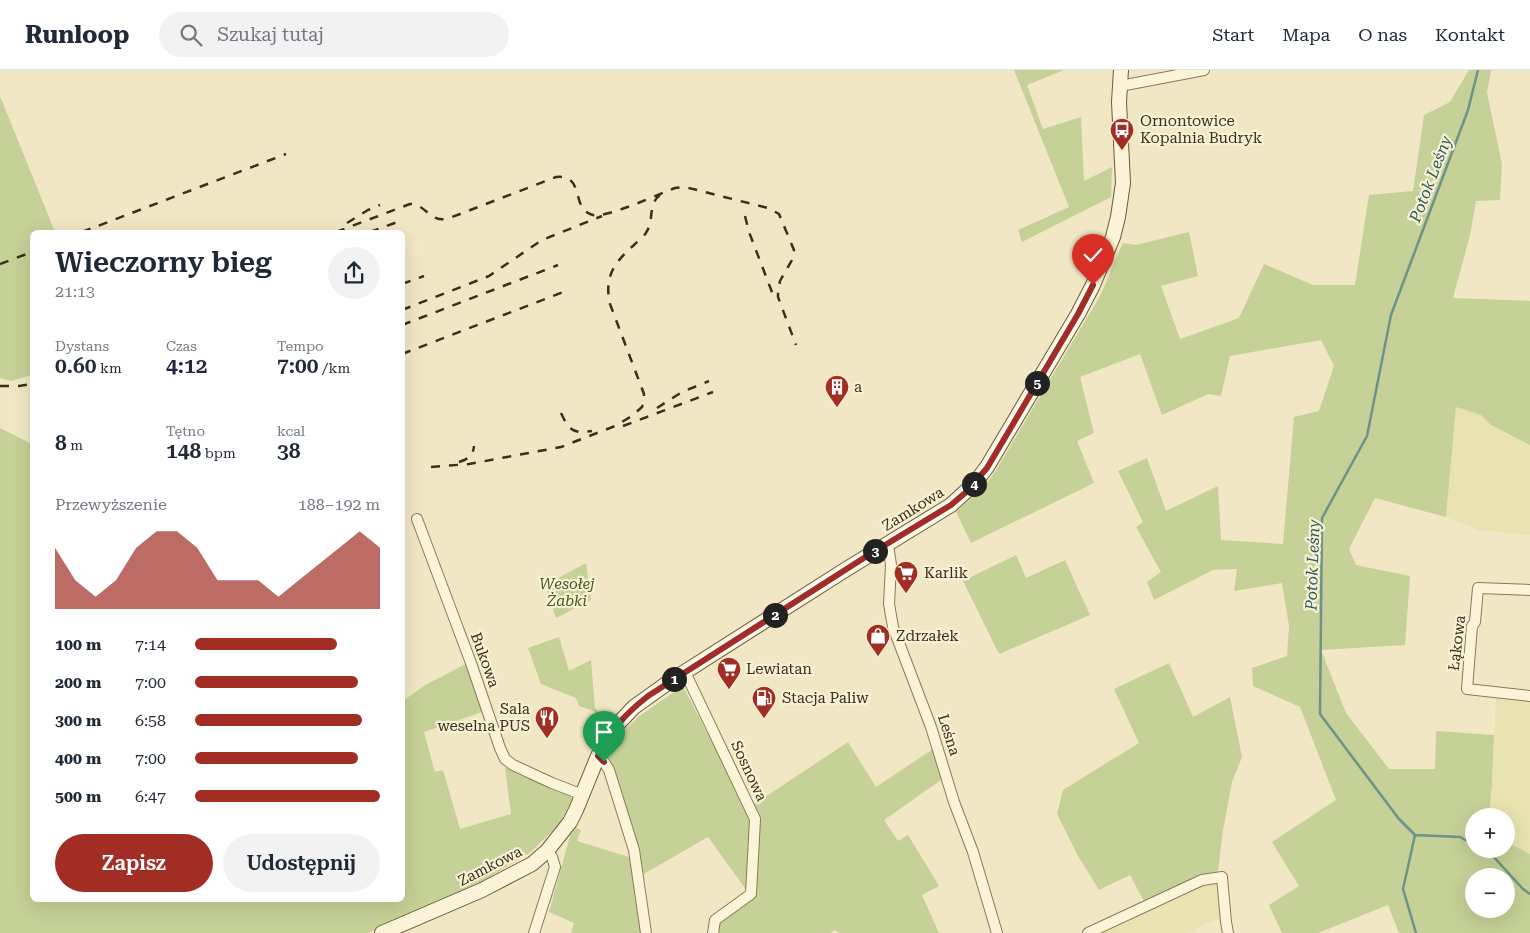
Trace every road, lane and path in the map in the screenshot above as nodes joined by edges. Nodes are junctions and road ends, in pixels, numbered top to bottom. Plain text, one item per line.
1 (1121, 70) edge
2 (1204, 70) edge
3 (1120, 86) junction
4 (417, 519) dead end
5 (886, 545) junction
6 (1530, 590) edge
7 (685, 672) junction
8 (1530, 696) edge
9 (598, 756) junction
10 (583, 795) junction
11 (547, 851) junction
12 (382, 933) edge
13 (534, 933) edge
14 (646, 933) edge
15 (713, 933) edge
16 (997, 933) edge
17 (1088, 933) edge
18 (1228, 933) edge

1 - 3 street, Zamkowa
2 - 3 street
3 - 5 street, Zamkowa
4 - 10 street, Bukowa
5 - 7 street, Zamkowa
5 - 16 street, Leśna
6 - 8 street, Łąkowa
7 - 9 street, Zamkowa
7 - 15 street, Sosnowa
9 - 10 street, Zamkowa
9 - 14 street
10 - 11 street, Zamkowa
11 - 12 street, Zamkowa
11 - 13 street
17 - 18 street

